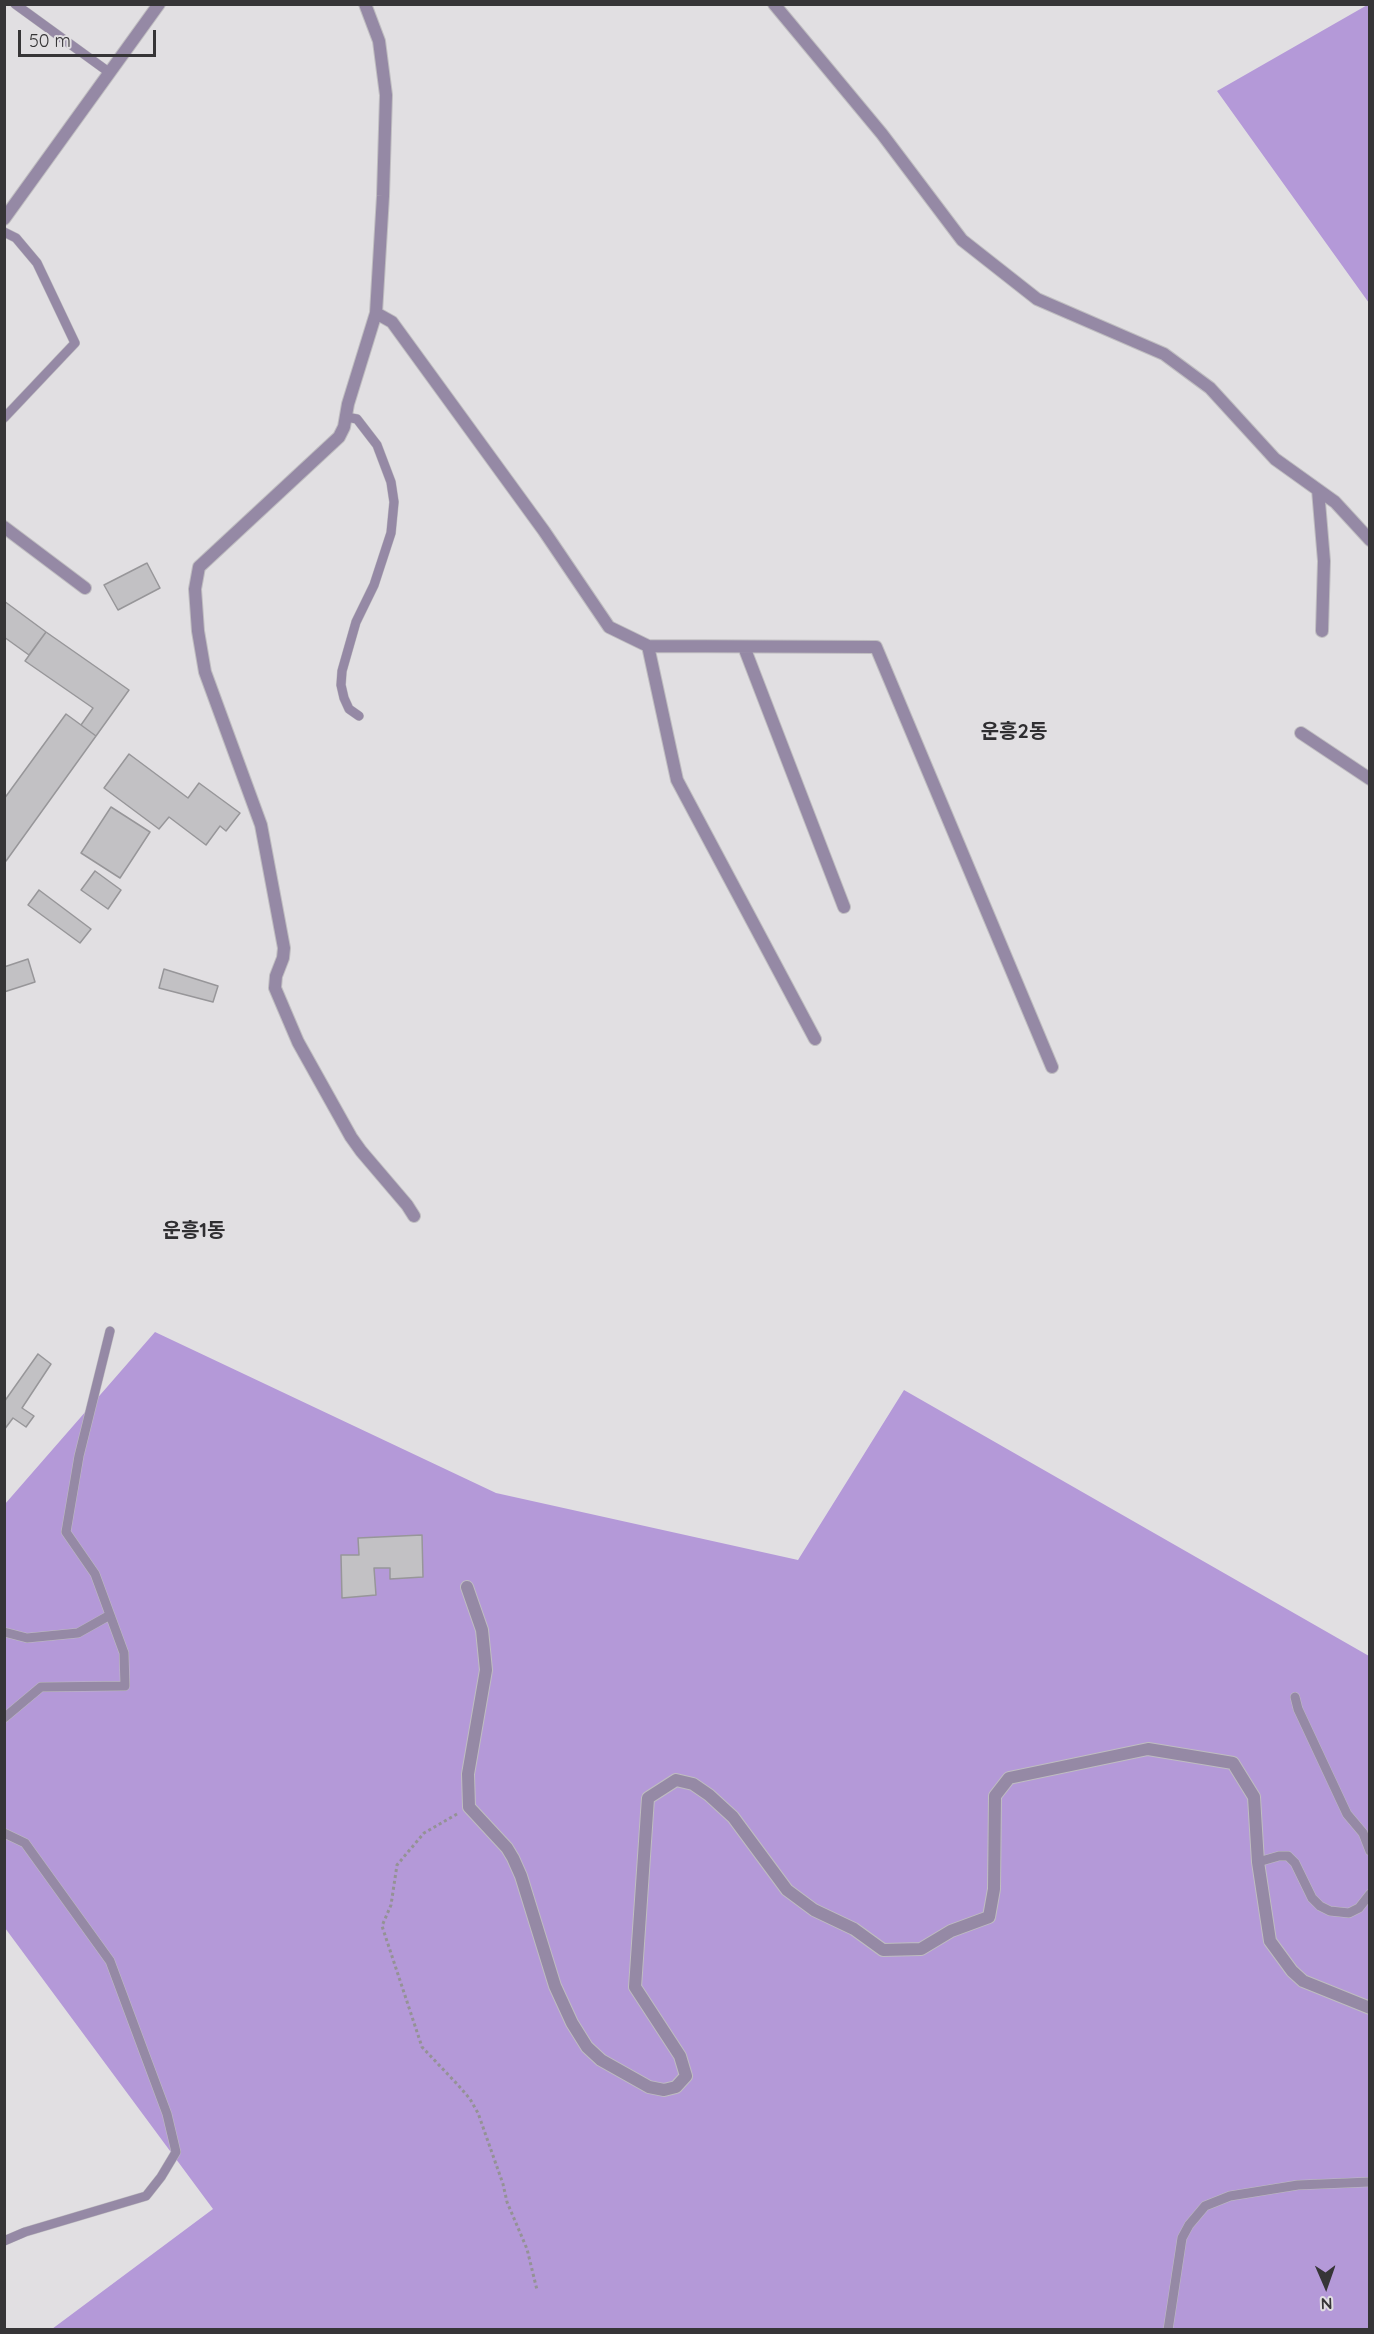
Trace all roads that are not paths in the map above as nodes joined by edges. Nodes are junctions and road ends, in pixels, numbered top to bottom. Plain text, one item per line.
1 (15, 4) edge
2 (159, 4) edge
3 (365, 4) edge
4 (774, 4) edge
5 (110, 72) junction
6 (4, 219) edge
7 (4, 232) edge
8 (376, 314) junction
9 (346, 417) junction
10 (4, 418) edge
11 (1318, 490) junction
12 (4, 527) edge
13 (1370, 540) edge
14 (85, 588) dead end
15 (1322, 631) dead end
16 (648, 646) junction
17 (744, 647) junction
18 (359, 716) dead end
19 (1302, 732) dead end
20 (1370, 779) edge
21 (843, 907) dead end
22 (814, 1039) dead end
23 (1052, 1067) dead end
24 (414, 1216) dead end
25 (110, 1331) dead end
26 (466, 1587) dead end
27 (110, 1615) junction
28 (4, 1632) edge
29 (1295, 1697) dead end
30 (4, 1718) edge
31 (4, 1833) edge
32 (1370, 1851) edge
33 (1258, 1862) junction
34 (1370, 1894) edge
35 (1370, 2008) edge
36 (1370, 2182) edge
37 (4, 2241) edge
38 (1168, 2330) edge

1 - 5 lane
2 - 5 street
3 - 8 street
4 - 11 street
5 - 6 street
7 - 10 lane
8 - 9 street
8 - 16 street
9 - 18 lane
9 - 24 street
11 - 13 street
11 - 15 street
12 - 14 street
16 - 17 street
16 - 22 street
17 - 21 street
17 - 23 street
19 - 20 street
25 - 27 lane
26 - 33 street
27 - 28 lane
27 - 30 lane
29 - 32 lane
31 - 37 lane
33 - 34 lane
33 - 35 street
36 - 38 lane

